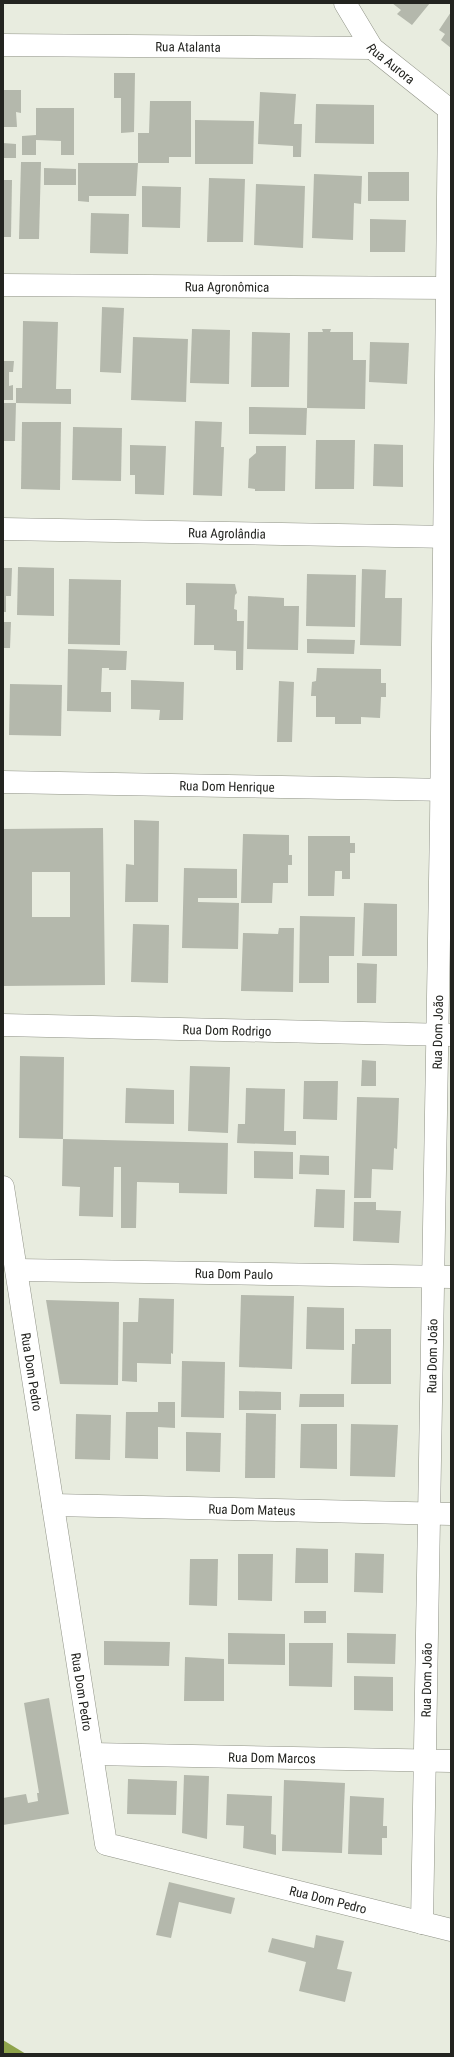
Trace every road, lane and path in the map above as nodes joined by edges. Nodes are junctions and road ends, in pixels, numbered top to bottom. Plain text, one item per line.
1 (345, 3) edge
2 (3, 45) edge
3 (372, 48) junction
4 (450, 110) edge
5 (3, 285) edge
6 (449, 288) edge
7 (3, 529) edge
8 (448, 537) edge
9 (3, 782) edge
10 (446, 790) edge
11 (3, 1025) edge
12 (444, 1034) edge
13 (3, 1187) edge
14 (17, 1270) junction
15 (442, 1277) edge
16 (53, 1505) junction
17 (429, 1513) junction
18 (451, 1514) edge
19 (92, 1754) junction
20 (425, 1761) junction
21 (451, 1761) edge
22 (422, 1923) junction
23 (451, 1930) edge

1 - 3 street, Rua Aurora
2 - 3 street, Rua Atalanta
3 - 4 street, Rua Aurora
4 - 6 street, Rua Dom João
5 - 6 street, Rua Agronômica
6 - 8 street, Rua Dom João
7 - 8 street, Rua Agrolândia
8 - 10 street, Rua Dom João
9 - 10 street, Rua Dom Henrique
10 - 12 street, Rua Dom João
11 - 12 street, Rua Dom Rodrigo
12 - 15 street, Rua Dom João
13 - 14 street, Rua Dom Pedro
14 - 15 street, Rua Dom Paulo
14 - 16 street, Rua Dom Pedro
15 - 17 street, Rua Dom João
16 - 17 street, Rua Dom Mateus
16 - 19 street, Rua Dom Pedro
17 - 18 street, Rua Dom Mateus
17 - 20 street, Rua Dom João
19 - 20 street, Rua Dom Marcos
19 - 22 street, Rua Dom Pedro
20 - 21 street, Rua Dom Marcos
20 - 22 street, Rua Dom João
22 - 23 street, Rua Dom Pedro

